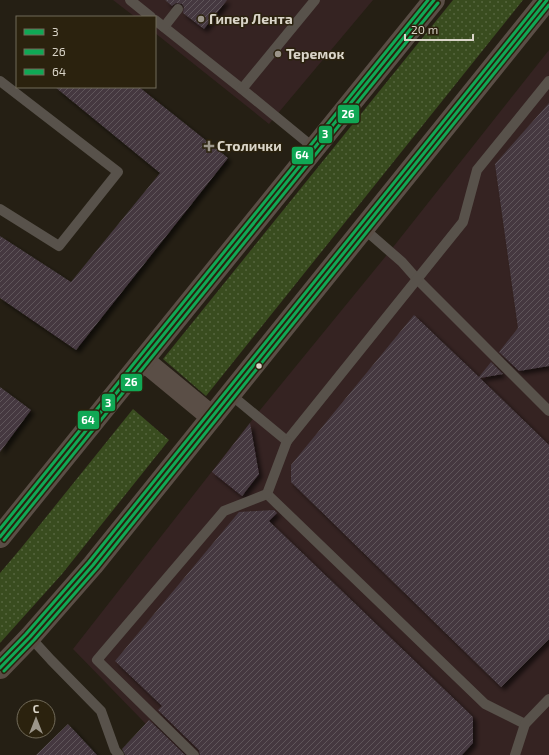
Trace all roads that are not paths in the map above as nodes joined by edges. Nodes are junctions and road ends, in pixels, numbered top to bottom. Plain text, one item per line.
1 (130, 0) edge
2 (315, 0) edge
3 (434, 0) edge
4 (547, 0) edge
5 (178, 9) dead end
6 (150, 16) edge
7 (156, 21) edge
8 (164, 27) junction
9 (0, 81) edge
10 (549, 81) edge
11 (242, 89) junction
12 (314, 148) junction
13 (0, 209) edge
14 (363, 228) junction
15 (417, 279) junction
16 (143, 360) junction
17 (230, 394) junction
18 (549, 411) edge
19 (212, 416) junction
20 (287, 441) junction
21 (267, 494) junction
22 (0, 537) edge
23 (30, 637) junction
24 (0, 668) edge
25 (549, 699) edge
26 (525, 724) junction
27 (119, 755) edge
28 (194, 755) edge
29 (515, 755) edge

1 - 6 lane
2 - 11 lane
3 - 12 main road
4 - 14 main road
5 - 8 lane
7 - 8 lane
8 - 11 lane
9 - 13 lane
10 - 15 lane
11 - 12 lane
12 - 16 main road
14 - 15 lane
14 - 17 main road
15 - 18 lane
15 - 20 lane
16 - 19 main road
16 - 22 main road
17 - 19 main road
17 - 20 lane
19 - 23 main road
20 - 21 lane
21 - 26 lane
21 - 28 lane
23 - 24 main road
23 - 27 lane
25 - 26 lane
26 - 29 lane

